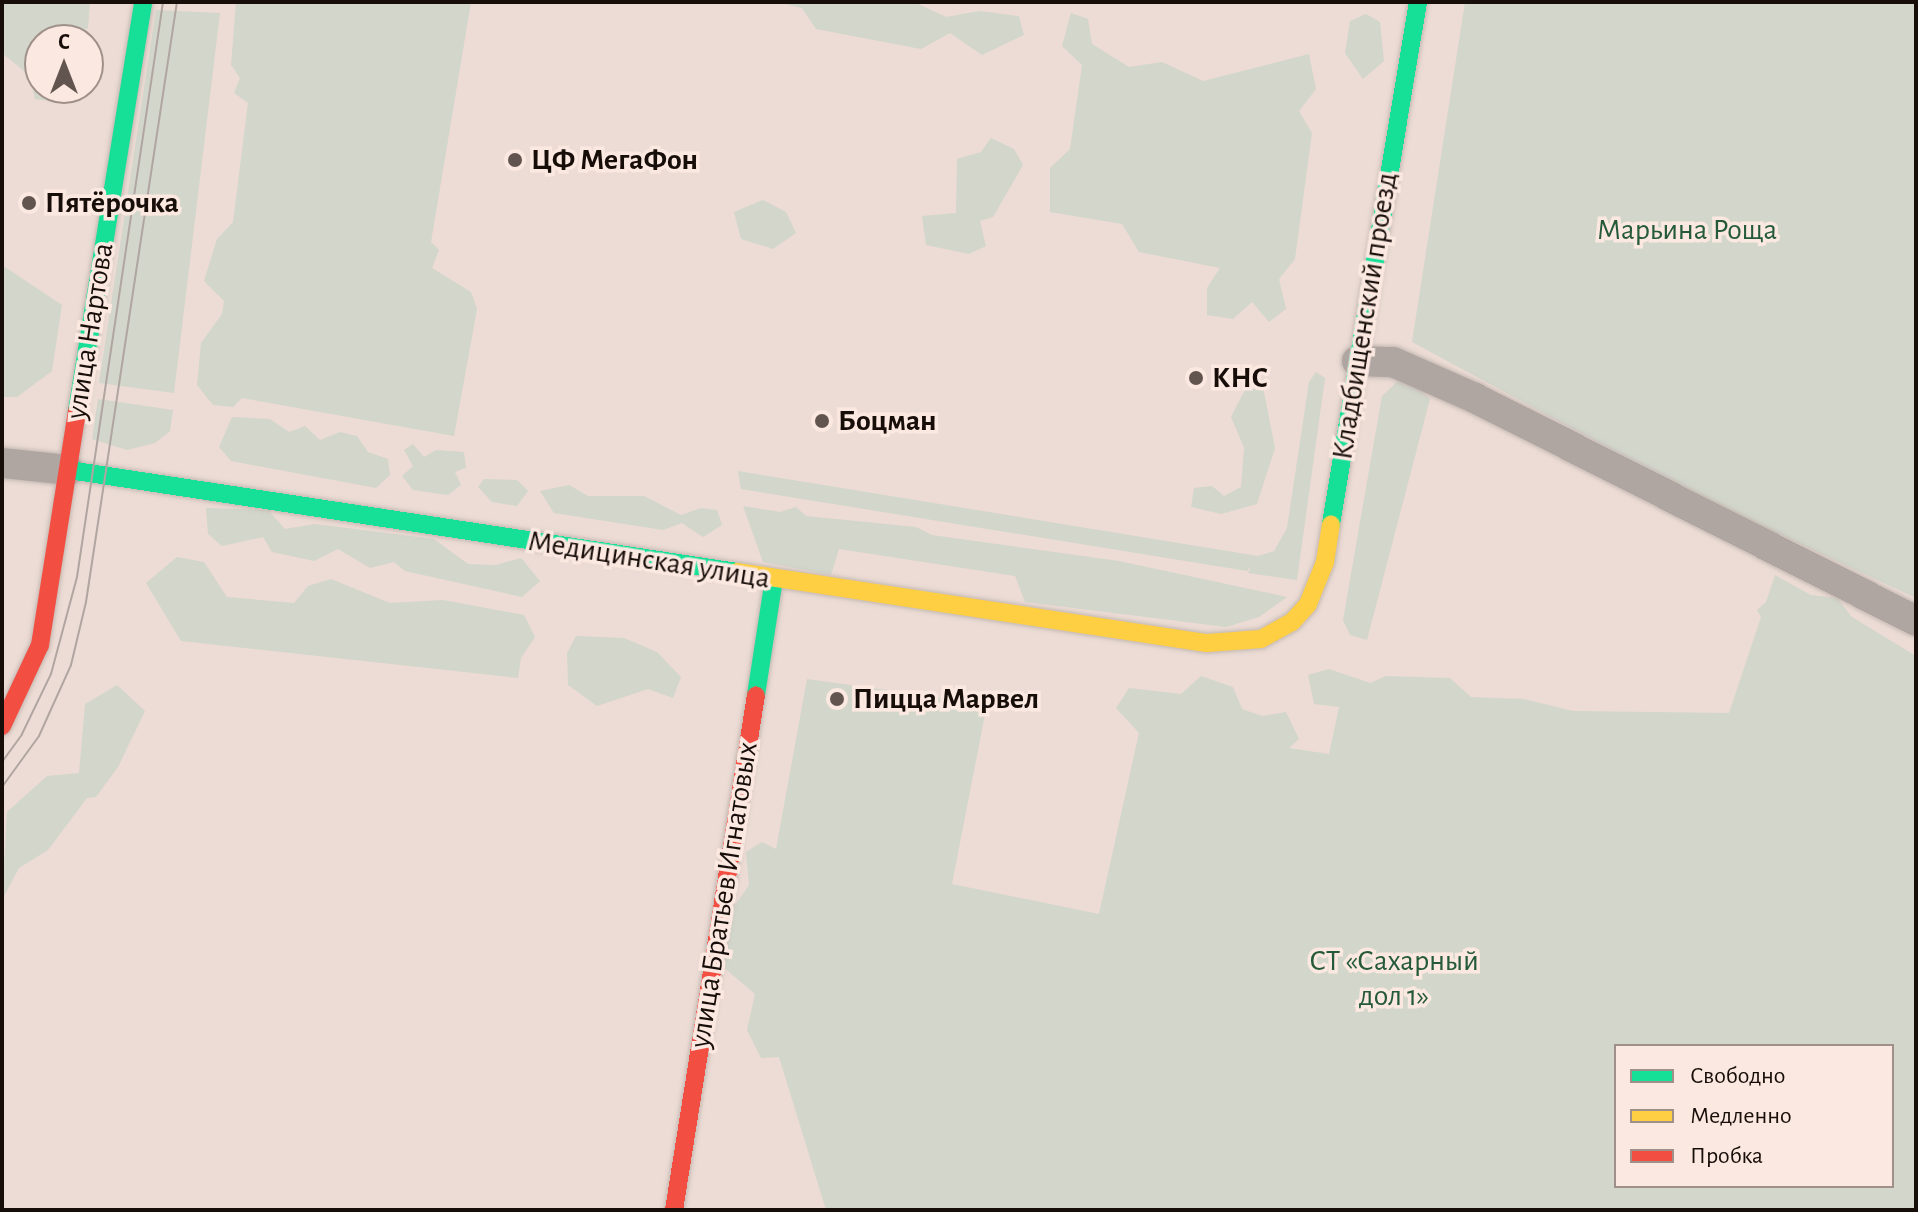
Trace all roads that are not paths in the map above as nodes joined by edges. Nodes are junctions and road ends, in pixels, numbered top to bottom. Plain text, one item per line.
1 (143, 2) edge
2 (1418, 2) edge
3 (1357, 361) junction
4 (2, 463) edge
5 (69, 470) junction
6 (774, 579) junction
7 (1916, 621) edge
8 (1292, 622) joint
9 (2, 726) edge
10 (674, 1210) edge

1 - 5 street, улица Нартова
2 - 3 street, Кладбищенский проезд
3 - 7 street
3 - 8 street, Кладбищенский проезд
4 - 5 street, Медицинская улица
5 - 6 street, Медицинская улица
5 - 9 street, улица Нартова
6 - 8 street, Медицинская улица
6 - 10 street, улица Братьев Игнатовых

